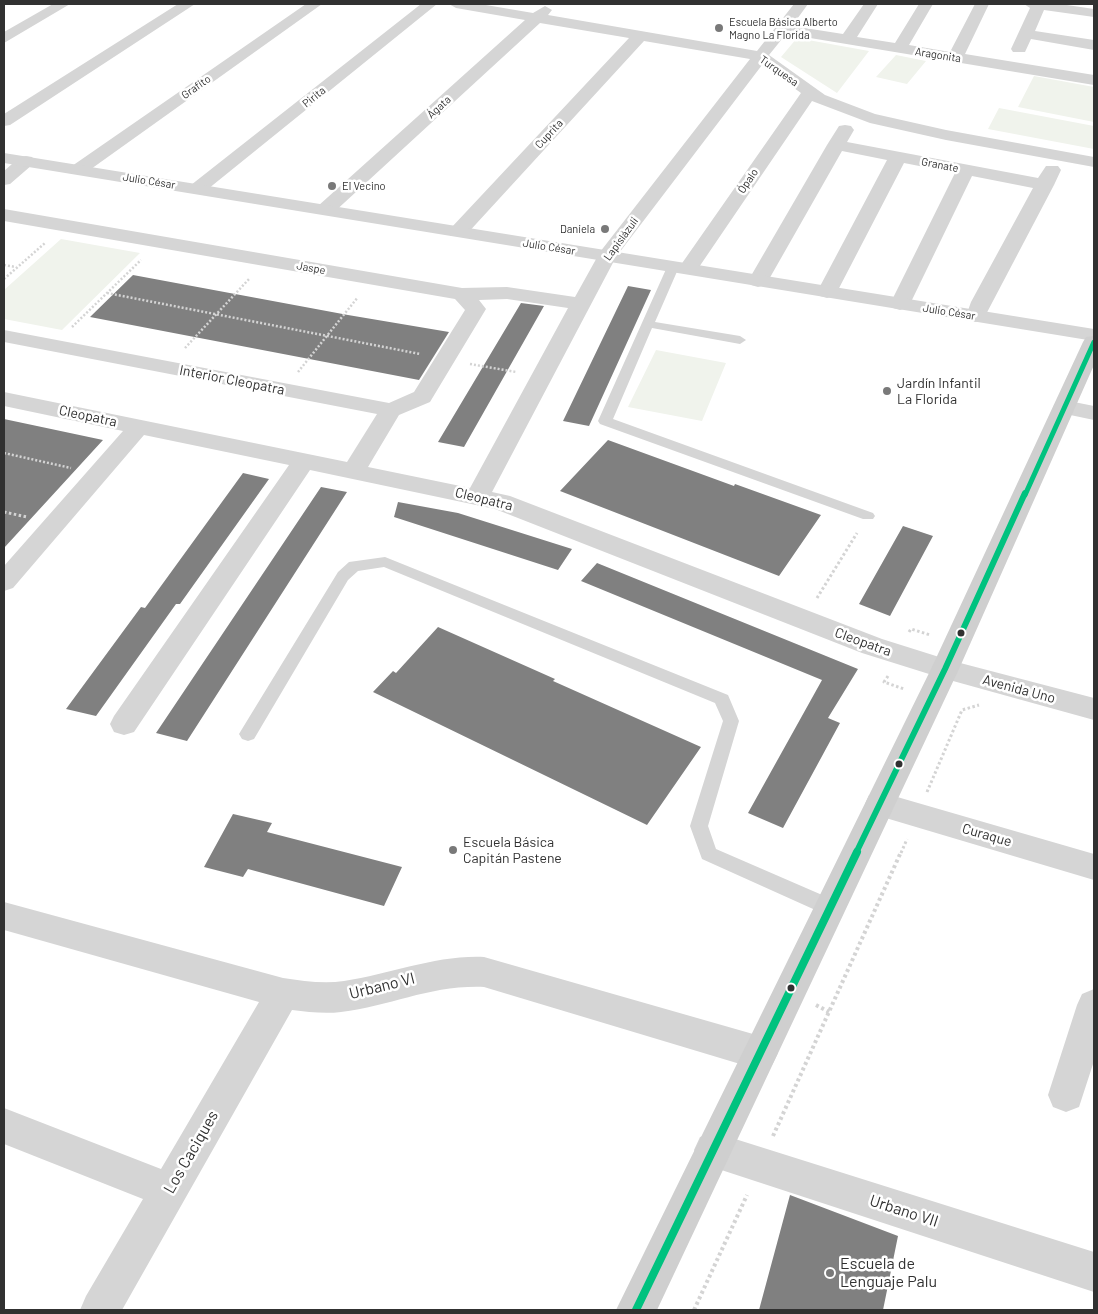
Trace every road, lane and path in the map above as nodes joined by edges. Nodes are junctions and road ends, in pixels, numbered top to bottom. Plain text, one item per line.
1 (64, 4) edge
2 (188, 4) edge
3 (314, 4) edge
4 (430, 4) edge
5 (456, 4) edge
6 (552, 4) edge
7 (800, 4) edge
8 (871, 4) edge
9 (926, 4) edge
10 (982, 4) edge
11 (1035, 4) edge
12 (1094, 13) edge
13 (537, 18) junction
14 (781, 29) junction
15 (1026, 34) junction
16 (641, 36) junction
17 (4, 38) edge
18 (847, 40) junction
19 (1094, 45) edge
20 (900, 49) junction
21 (760, 56) junction
22 (955, 58) junction
23 (1011, 67) junction
24 (1094, 80) edge
25 (809, 93) junction
26 (855, 114) junction
27 (4, 121) edge
28 (836, 145) junction
29 (1060, 156) junction
30 (898, 157) junction
31 (4, 158) edge
32 (26, 161) junction
33 (1094, 162) edge
34 (78, 170) junction
35 (966, 170) junction
36 (4, 180) edge
37 (1045, 185) junction
38 (197, 189) junction
39 (325, 210) junction
40 (4, 216) edge
41 (64, 226) junction
42 (458, 232) junction
43 (160, 242) junction
44 (607, 256) junction
45 (266, 260) junction
46 (4, 265) edge
47 (17, 267) junction
48 (680, 268) junction
49 (4, 278) edge
50 (373, 279) junction
51 (758, 281) junction
52 (827, 292) junction
53 (107, 293) junction
54 (462, 294) junction
55 (580, 304) junction
56 (900, 304) junction
57 (216, 314) junction
58 (976, 316) junction
59 (648, 324) junction
60 (1094, 335) edge
61 (4, 336) edge
62 (327, 336) junction
63 (740, 340) dead end
64 (1094, 342) edge
65 (53, 346) junction
66 (446, 359) junction
67 (168, 367) junction
68 (541, 377) junction
69 (284, 389) junction
70 (4, 399) edge
71 (1064, 407) junction
72 (391, 410) junction
73 (1094, 413) edge
74 (139, 427) junction
75 (4, 453) edge
76 (304, 461) junction
77 (353, 471) junction
78 (98, 474) junction
79 (477, 496) junction
80 (868, 516) joint
81 (4, 582) edge
82 (803, 619) junction
83 (900, 655) junction
84 (950, 656) junction
85 (884, 682) dead end
86 (994, 682) junction
87 (1094, 709) edge
88 (124, 724) dead end
89 (248, 734) dead end
90 (880, 804) junction
91 (918, 815) junction
92 (1094, 867) edge
93 (829, 907) junction
94 (4, 916) edge
95 (283, 993) junction
96 (1094, 1005) edge
97 (760, 1053) junction
98 (1066, 1095) dead end
99 (4, 1126) edge
100 (713, 1150) junction
101 (760, 1165) junction
102 (169, 1191) junction
103 (1094, 1272) edge
104 (100, 1310) edge
105 (636, 1310) edge
106 (694, 1310) edge

1 - 17 street
2 - 27 street
3 - 34 street, Grafito
4 - 38 street, Pirita
5 - 13 street, Turquesa
6 - 13 street, Ágata
7 - 14 street, Lapislázuli
8 - 18 street
9 - 20 street
10 - 22 street
11 - 12 street
11 - 15 street
13 - 16 street, Turquesa
13 - 39 street, Ágata
14 - 18 street, Aragonita
14 - 21 street, Lapislázuli
15 - 19 street
15 - 23 street
16 - 21 street, Turquesa
16 - 42 street, Cuprita
18 - 20 street, Aragonita
20 - 22 street, Aragonita
21 - 25 street, Turquesa
21 - 44 street, Lapislázuli
22 - 23 street, Aragonita
23 - 24 street, Aragonita
25 - 26 street, Turquesa
25 - 48 street, Ópalo
26 - 28 street
26 - 29 street, Turquesa
28 - 30 street, Granate
28 - 51 street
29 - 33 street, Turquesa
29 - 37 street
30 - 35 street, Granate
30 - 52 street
31 - 32 street, Julio César
32 - 34 street, Julio César
32 - 36 street
34 - 38 street, Julio César
35 - 37 street, Granate
35 - 56 street
37 - 58 street
38 - 39 street, Julio César
39 - 42 street, Julio César
40 - 41 street, Jaspe
41 - 43 street, Jaspe
41 - 47 path
42 - 44 street, Julio César
43 - 45 street, Jaspe
43 - 53 path
44 - 48 street, Julio César
44 - 55 street, Lapislázuli
45 - 50 street, Jaspe
45 - 57 path
46 - 47 path
47 - 49 path
48 - 51 street, Julio César
48 - 59 lane
50 - 54 street, Jaspe
50 - 62 path
51 - 52 street, Julio César
52 - 56 street, Julio César
53 - 57 path
53 - 65 path
54 - 55 street, Jaspe
54 - 66 street
55 - 68 street, Lapislázuli
56 - 58 street, Julio César
57 - 62 path
57 - 67 path
58 - 60 street, Julio César
59 - 63 lane
59 - 80 lane
61 - 65 street, Interior Cleopatra
62 - 66 path
62 - 69 path
64 - 71 main road
65 - 67 street, Interior Cleopatra
66 - 68 path
66 - 72 street
67 - 69 street, Interior Cleopatra
68 - 79 street, Lapislázuli
69 - 72 street, Interior Cleopatra
70 - 74 street, Cleopatra
71 - 73 street
71 - 84 main road
72 - 77 street
74 - 76 street, Cleopatra
74 - 78 street
75 - 78 path
76 - 77 street, Cleopatra
76 - 88 street
77 - 79 street, Cleopatra
78 - 81 street
79 - 82 street, Cleopatra
80 - 82 path
82 - 83 street, Cleopatra
83 - 84 street, Cleopatra
83 - 84 path
83 - 85 path
84 - 86 street, Avenida Uno
84 - 90 main road
86 - 87 street, Avenida Uno
86 - 91 path
89 - 93 lane
90 - 91 street, Curaque
90 - 93 main road
91 - 92 street, Curaque
91 - 101 path
93 - 97 main road
94 - 95 street, Urbano VI
95 - 97 street, Urbano VI
95 - 102 street, Los Caciques
96 - 98 street
97 - 100 main road
99 - 102 street
100 - 101 street, Urbano VII
100 - 105 main road
101 - 103 street, Urbano VII
101 - 106 path
102 - 104 street, Los Caciques

